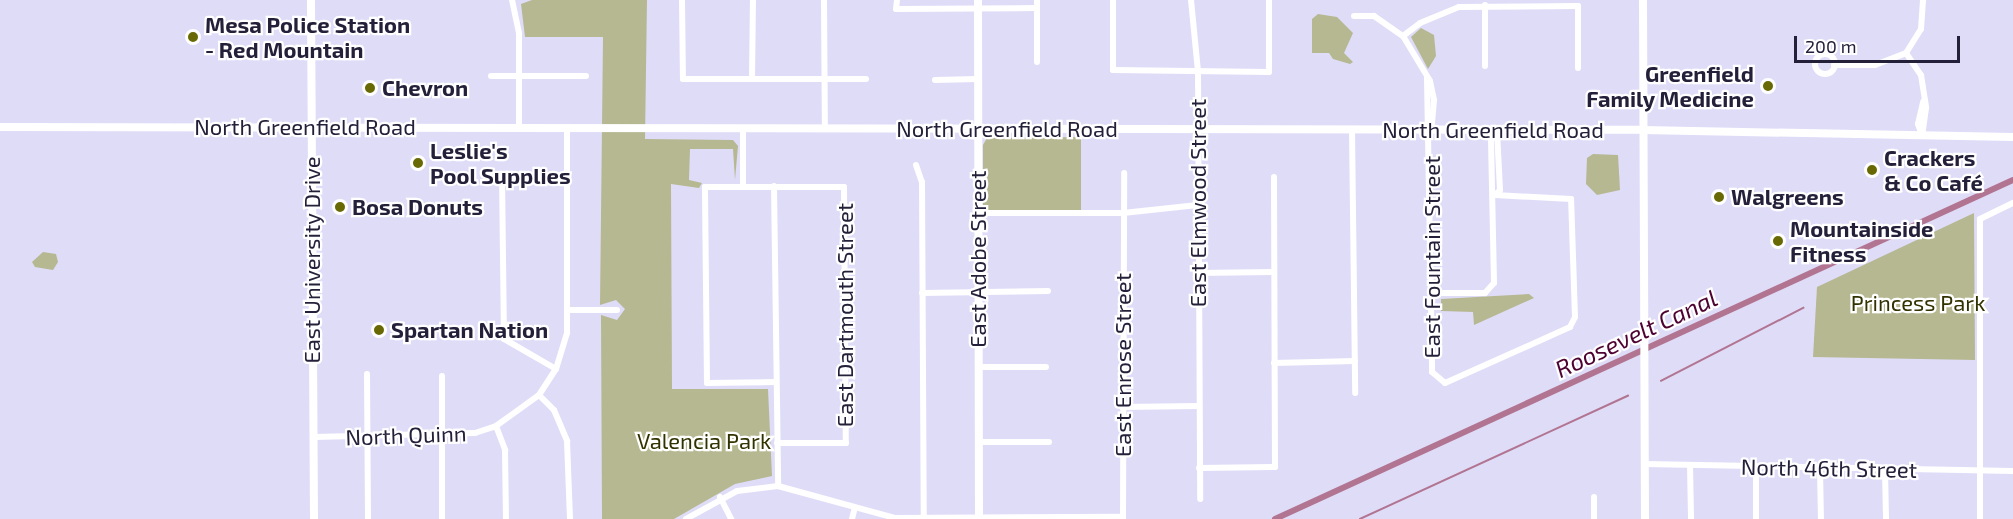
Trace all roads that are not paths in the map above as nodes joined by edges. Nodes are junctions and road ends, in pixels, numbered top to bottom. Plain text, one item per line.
1 (311, 0) edge
2 (513, 0) edge
3 (682, 0) edge
4 (753, 0) edge
5 (824, 0) edge
6 (897, 0) edge
7 (1037, 0) edge
8 (1113, 0) edge
9 (1191, 0) edge
10 (1269, 0) edge
11 (1643, 0) edge
12 (1923, 0) edge
13 (978, 4) edge
14 (1485, 5) junction
15 (1037, 8) junction
16 (1354, 16) dead end
17 (1403, 36) junction
18 (1906, 53) junction
19 (1037, 62) dead end
20 (1834, 65) dead end
21 (1485, 66) dead end
22 (1578, 68) dead end
23 (1198, 72) junction
24 (491, 76) dead end
25 (519, 76) junction
26 (586, 76) dead end
27 (752, 79) junction
28 (825, 79) junction
29 (866, 79) dead end
30 (977, 79) junction
31 (934, 80) dead end
32 (0, 127) edge
33 (312, 128) junction
34 (519, 128) junction
35 (567, 128) junction
36 (825, 129) junction
37 (977, 129) junction
38 (1198, 129) junction
39 (1431, 129) junction
40 (743, 130) junction
41 (1352, 130) junction
42 (1497, 130) junction
43 (1643, 130) junction
44 (1922, 136) junction
45 (2013, 137) edge
46 (916, 165) dead end
47 (1124, 173) dead end
48 (567, 176) junction
49 (1500, 176) junction
50 (1274, 177) dead end
51 (1491, 177) junction
52 (743, 186) junction
53 (774, 186) junction
54 (1495, 195) junction
55 (2013, 203) edge
56 (1198, 205) junction
57 (978, 213) junction
58 (1123, 213) junction
59 (1274, 272) junction
60 (1198, 273) junction
61 (1048, 291) dead end
62 (978, 292) junction
63 (922, 293) junction
64 (1432, 294) junction
65 (568, 310) junction
66 (617, 310) dead end
67 (1354, 361) junction
68 (1274, 363) junction
69 (979, 367) junction
70 (1047, 367) dead end
71 (556, 369) junction
72 (367, 375) dead end
73 (442, 376) dead end
74 (776, 382) junction
75 (1355, 393) dead end
76 (539, 395) junction
77 (1199, 406) junction
78 (1122, 407) junction
79 (496, 426) junction
80 (367, 436) junction
81 (442, 436) junction
82 (314, 437) junction
83 (979, 442) junction
84 (1048, 442) dead end
85 (777, 443) junction
86 (1644, 464) junction
87 (1690, 465) junction
88 (1756, 467) junction
89 (1199, 468) junction
90 (1820, 469) junction
91 (1885, 470) junction
92 (1980, 471) junction
93 (2013, 471) edge
94 (778, 486) junction
95 (720, 497) junction
96 (1594, 497) dead end
97 (1200, 499) dead end
98 (855, 507) junction
99 (924, 518) edge
100 (979, 518) edge
101 (1123, 518) edge
102 (314, 519) edge
103 (368, 519) edge
104 (442, 519) edge
105 (506, 519) edge
106 (570, 519) edge
107 (686, 519) edge
108 (731, 519) edge
109 (852, 519) edge
110 (1034, 519) edge
111 (1594, 519) edge
112 (1645, 519) edge
113 (1691, 519) edge
114 (1756, 519) edge
115 (1821, 519) edge
116 (1886, 519) edge
117 (1980, 519) edge

1 - 33 main road, East University Drive
2 - 25 street
3 - 27 street
4 - 27 street
5 - 28 street
6 - 13 street
7 - 15 street
8 - 23 street
9 - 23 street, East Elmwood Street
10 - 23 street
11 - 43 main road
12 - 18 street
13 - 15 street
13 - 30 main road, East Adobe Street
14 - 17 street
14 - 21 street
14 - 22 street
15 - 19 street
16 - 17 street
17 - 39 street, East Fountain Street
18 - 20 street
18 - 44 street
23 - 38 street, East Elmwood Street
24 - 25 street
25 - 26 street
25 - 34 street
27 - 28 street
28 - 29 street
28 - 36 street
30 - 31 street
30 - 37 main road, East Adobe Street
32 - 33 main road, North Greenfield Road
33 - 34 main road, North Greenfield Road
33 - 82 main road, East University Drive
34 - 35 main road, North Greenfield Road
35 - 40 main road, North Greenfield Road
35 - 48 street, North Quinn
36 - 37 main road, North Greenfield Road
36 - 40 main road, North Greenfield Road
37 - 38 main road, North Greenfield Road
37 - 57 main road, East Adobe Street
38 - 41 main road, North Greenfield Road
38 - 56 street, East Elmwood Street
39 - 41 main road, North Greenfield Road
39 - 42 main road, North Greenfield Road
39 - 64 street, East Fountain Street
40 - 52 street
41 - 67 street
42 - 43 main road, North Greenfield Road
42 - 49 street
42 - 51 street
43 - 44 main road, North Greenfield Road
43 - 86 main road
44 - 45 main road, North Greenfield Road
46 - 63 street
47 - 58 street, East Enrose Street
48 - 65 street, North Quinn
48 - 71 street
49 - 51 street
49 - 54 street
50 - 59 street
51 - 54 street
52 - 53 street
52 - 74 street
53 - 74 street
53 - 85 street, East Dartmouth Street
54 - 64 street
54 - 64 street, East Fountain Street
55 - 92 street
56 - 58 street
56 - 60 street, East Elmwood Street
57 - 58 street
57 - 62 main road, East Adobe Street
58 - 78 street, East Enrose Street
59 - 60 street
59 - 68 street
60 - 77 street, East Elmwood Street
61 - 62 street
62 - 63 street
62 - 69 main road, East Adobe Street
63 - 99 street
65 - 66 street
65 - 71 street, North Quinn
67 - 68 street
67 - 75 street
68 - 89 street
69 - 70 street
69 - 83 main road, East Adobe Street
71 - 76 street, North Quinn
72 - 80 street
73 - 81 street
74 - 85 street
76 - 79 street, North Quinn
76 - 106 street
77 - 78 street
77 - 89 street, East Elmwood Street
78 - 101 street, East Enrose Street
79 - 81 street, North Quinn
79 - 105 street
80 - 81 street, North Quinn
80 - 82 street, North Quinn
80 - 103 street
81 - 104 street
82 - 102 main road, East University Drive
83 - 84 street
83 - 100 main road, East Adobe Street
85 - 94 street
86 - 87 street, North 46th Street
86 - 112 main road
87 - 88 street, North 46th Street
87 - 113 street
88 - 90 street, North 46th Street
88 - 114 street
89 - 97 street, East Elmwood Street
90 - 91 street, North 46th Street
90 - 115 street
91 - 92 street, North 46th Street
91 - 116 street
92 - 93 street, North 46th Street
92 - 117 street
94 - 95 street
94 - 98 street
95 - 107 street
95 - 108 street
96 - 111 street
98 - 99 street
98 - 109 street
99 - 100 street
100 - 110 street
101 - 110 street

